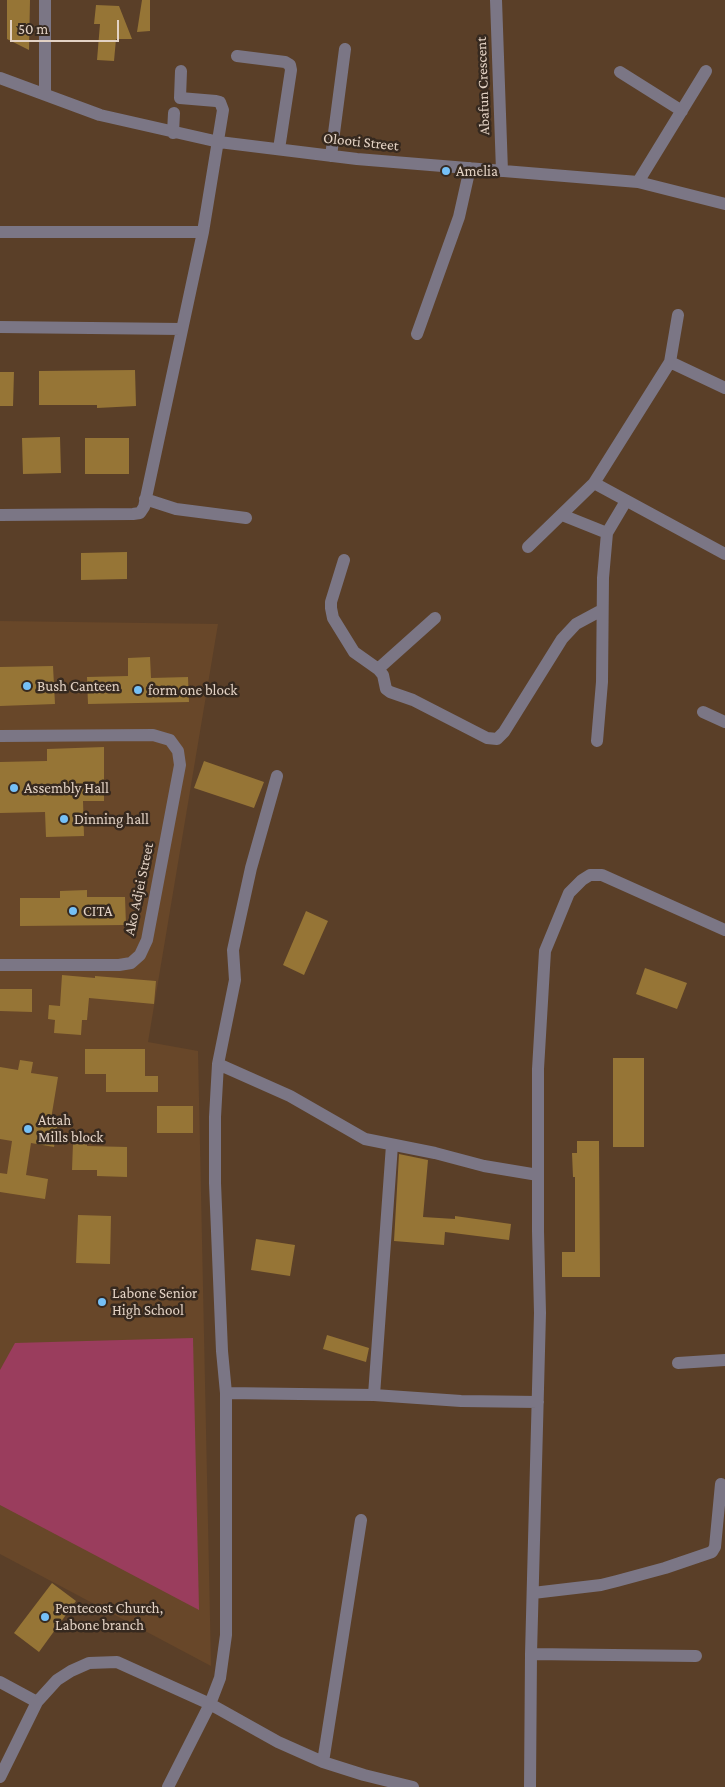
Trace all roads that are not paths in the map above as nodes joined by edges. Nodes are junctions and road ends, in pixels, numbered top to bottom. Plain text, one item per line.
1 (45, 0) edge
2 (496, 0) edge
3 (346, 49) dead end
4 (237, 56) dead end
5 (181, 70) dead end
6 (706, 71) dead end
7 (620, 72) dead end
8 (0, 78) edge
9 (45, 94) junction
10 (682, 111) junction
11 (174, 113) dead end
12 (174, 133) junction
13 (219, 142) junction
14 (279, 149) junction
15 (331, 156) junction
16 (470, 168) junction
17 (502, 171) junction
18 (638, 182) junction
19 (725, 204) edge
20 (0, 232) edge
21 (203, 232) junction
22 (678, 314) dead end
23 (0, 327) edge
24 (181, 329) junction
25 (417, 334) dead end
26 (670, 362) junction
27 (725, 388) edge
28 (594, 483) junction
29 (145, 499) junction
30 (626, 501) junction
31 (0, 515) edge
32 (562, 515) junction
33 (246, 518) dead end
34 (607, 533) junction
35 (528, 547) dead end
36 (725, 554) edge
37 (344, 560) dead end
38 (602, 610) junction
39 (435, 618) dead end
40 (378, 669) junction
41 (703, 712) dead end
42 (725, 722) edge
43 (0, 736) edge
44 (597, 741) dead end
45 (277, 776) dead end
46 (725, 930) edge
47 (0, 966) edge
48 (218, 1064) junction
49 (392, 1145) junction
50 (538, 1175) junction
51 (725, 1360) edge
52 (678, 1363) dead end
53 (226, 1393) junction
54 (374, 1395) junction
55 (538, 1402) junction
56 (721, 1484) dead end
57 (361, 1520) dead end
58 (533, 1593) junction
59 (531, 1654) junction
60 (696, 1656) dead end
61 (0, 1682) edge
62 (37, 1702) junction
63 (210, 1704) junction
64 (323, 1762) junction
65 (0, 1777) edge
66 (168, 1787) edge
67 (413, 1787) edge
68 (530, 1787) edge

1 - 9 street
2 - 17 street, Abafun Crescent
3 - 15 street
4 - 14 street
5 - 13 street
6 - 10 street
7 - 10 street
8 - 9 street, Olooti Street
9 - 12 street, Olooti Street
10 - 18 street
11 - 12 street
12 - 13 street, Olooti Street
13 - 14 street, Olooti Street
13 - 21 street
14 - 15 street, Olooti Street
15 - 16 street, Olooti Street
16 - 17 street, Olooti Street
16 - 25 street
17 - 18 street, Olooti Street
18 - 19 street, Olooti Street
20 - 21 street
21 - 24 street
22 - 26 street
23 - 24 street
24 - 29 street
26 - 27 street
26 - 28 street
28 - 30 street
28 - 32 street
29 - 31 street
29 - 33 street
30 - 34 street
30 - 36 street
32 - 34 street
32 - 35 street
34 - 38 street
37 - 40 street
38 - 40 street
38 - 44 street
39 - 40 street
41 - 42 street
43 - 47 street, Ako Adjei Street
45 - 48 street
46 - 50 street
48 - 49 street
48 - 53 street
49 - 50 street
49 - 54 street
50 - 55 street
51 - 52 street
53 - 54 street
53 - 63 street
54 - 55 street
55 - 58 street
56 - 58 street
57 - 64 street
58 - 59 street
59 - 60 street
59 - 68 street
61 - 62 street
62 - 63 street
62 - 65 street
63 - 64 street
63 - 66 street
64 - 67 street

